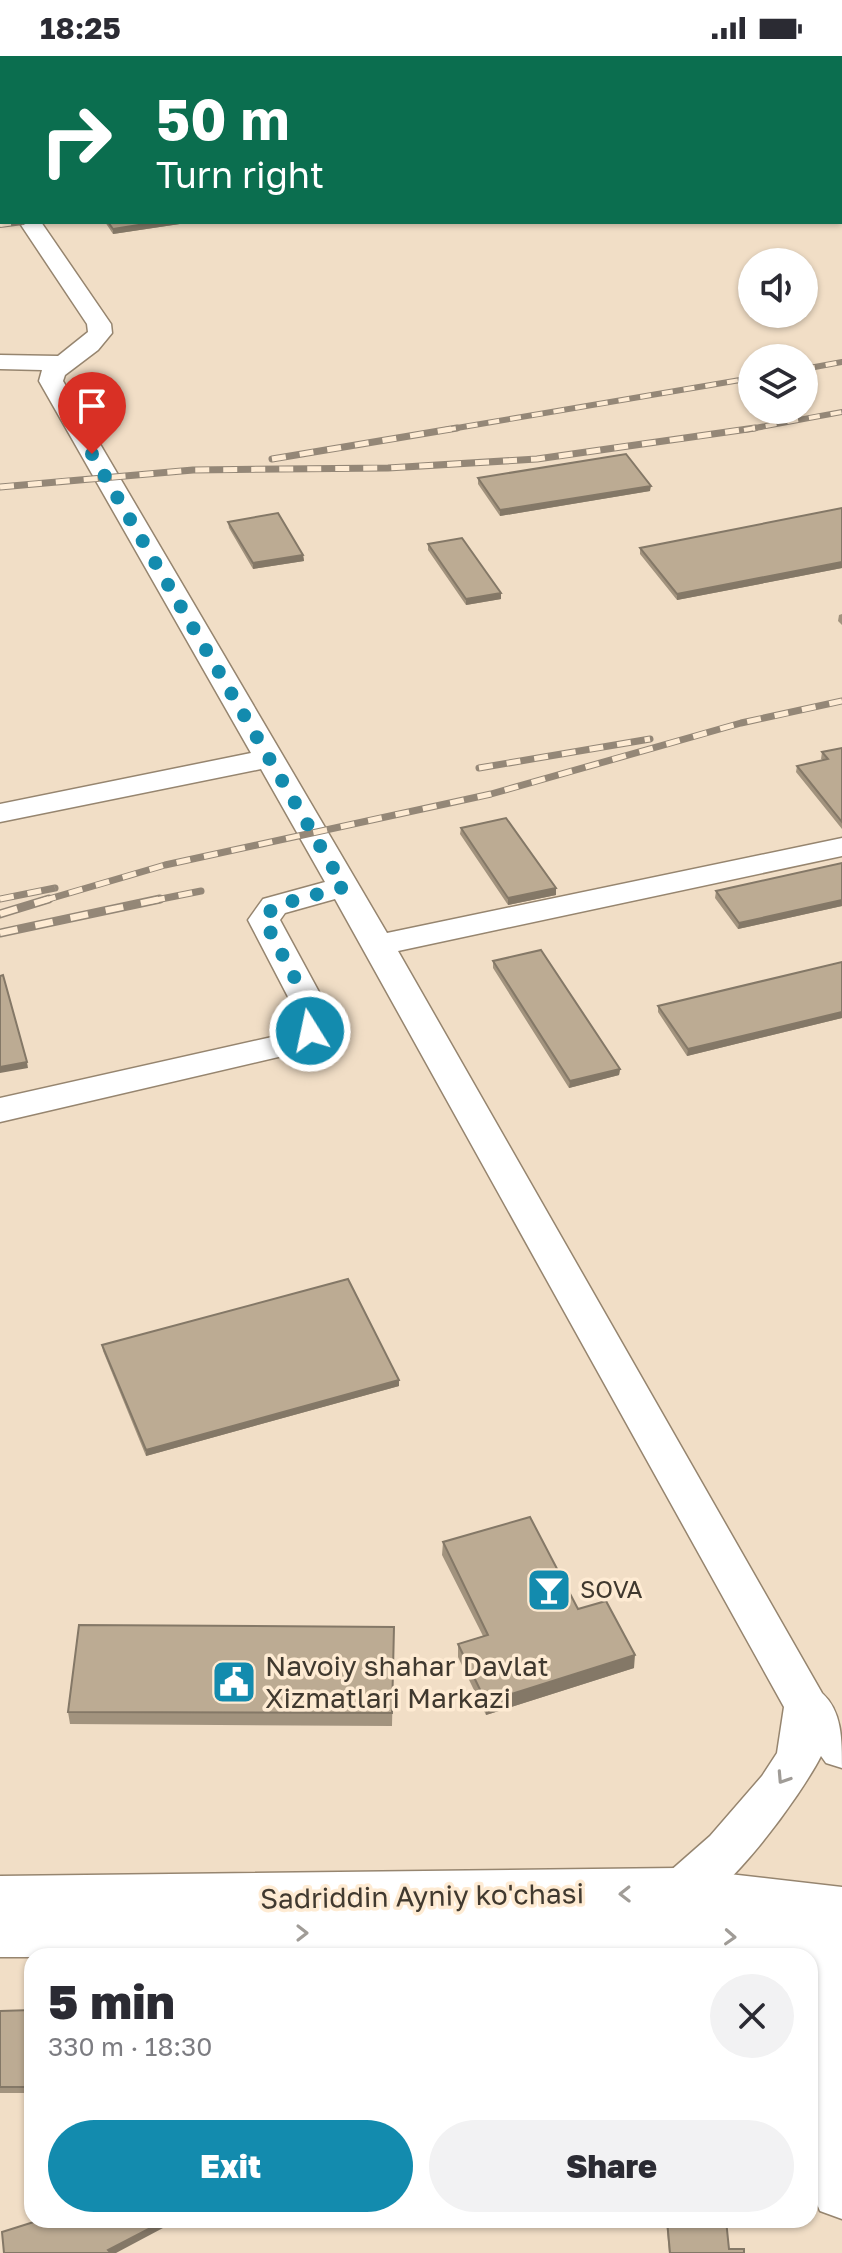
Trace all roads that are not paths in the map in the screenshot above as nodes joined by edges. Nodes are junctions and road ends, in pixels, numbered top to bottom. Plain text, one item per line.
1 (31, 224) edge
2 (0, 362) edge
3 (61, 363) junction
4 (269, 758) junction
5 (0, 813) edge
6 (842, 847) edge
7 (344, 887) junction
8 (378, 945) junction
9 (0, 1110) edge
10 (824, 1718) edge
11 (842, 1750) edge
12 (0, 1901) edge
13 (842, 1912) edge
14 (673, 1928) edge
15 (0, 1932) edge
16 (842, 1942) edge
17 (842, 1968) edge
18 (831, 2162) edge

1 - 3 street
2 - 3 street
3 - 4 street
4 - 5 street
4 - 7 street
6 - 8 street
7 - 8 street
7 - 9 street
8 - 10 street
10 - 11 street
10 -> 14 street
14 -> 12 main road, Sadriddin Ayniy ko'chasi
13 - 14 main road, Sadriddin Ayniy ko'chasi
15 -> 14 main road, Sadriddin Ayniy ko'chasi
14 -> 16 main road, Sadriddin Ayniy ko'chasi
17 - 18 main road

